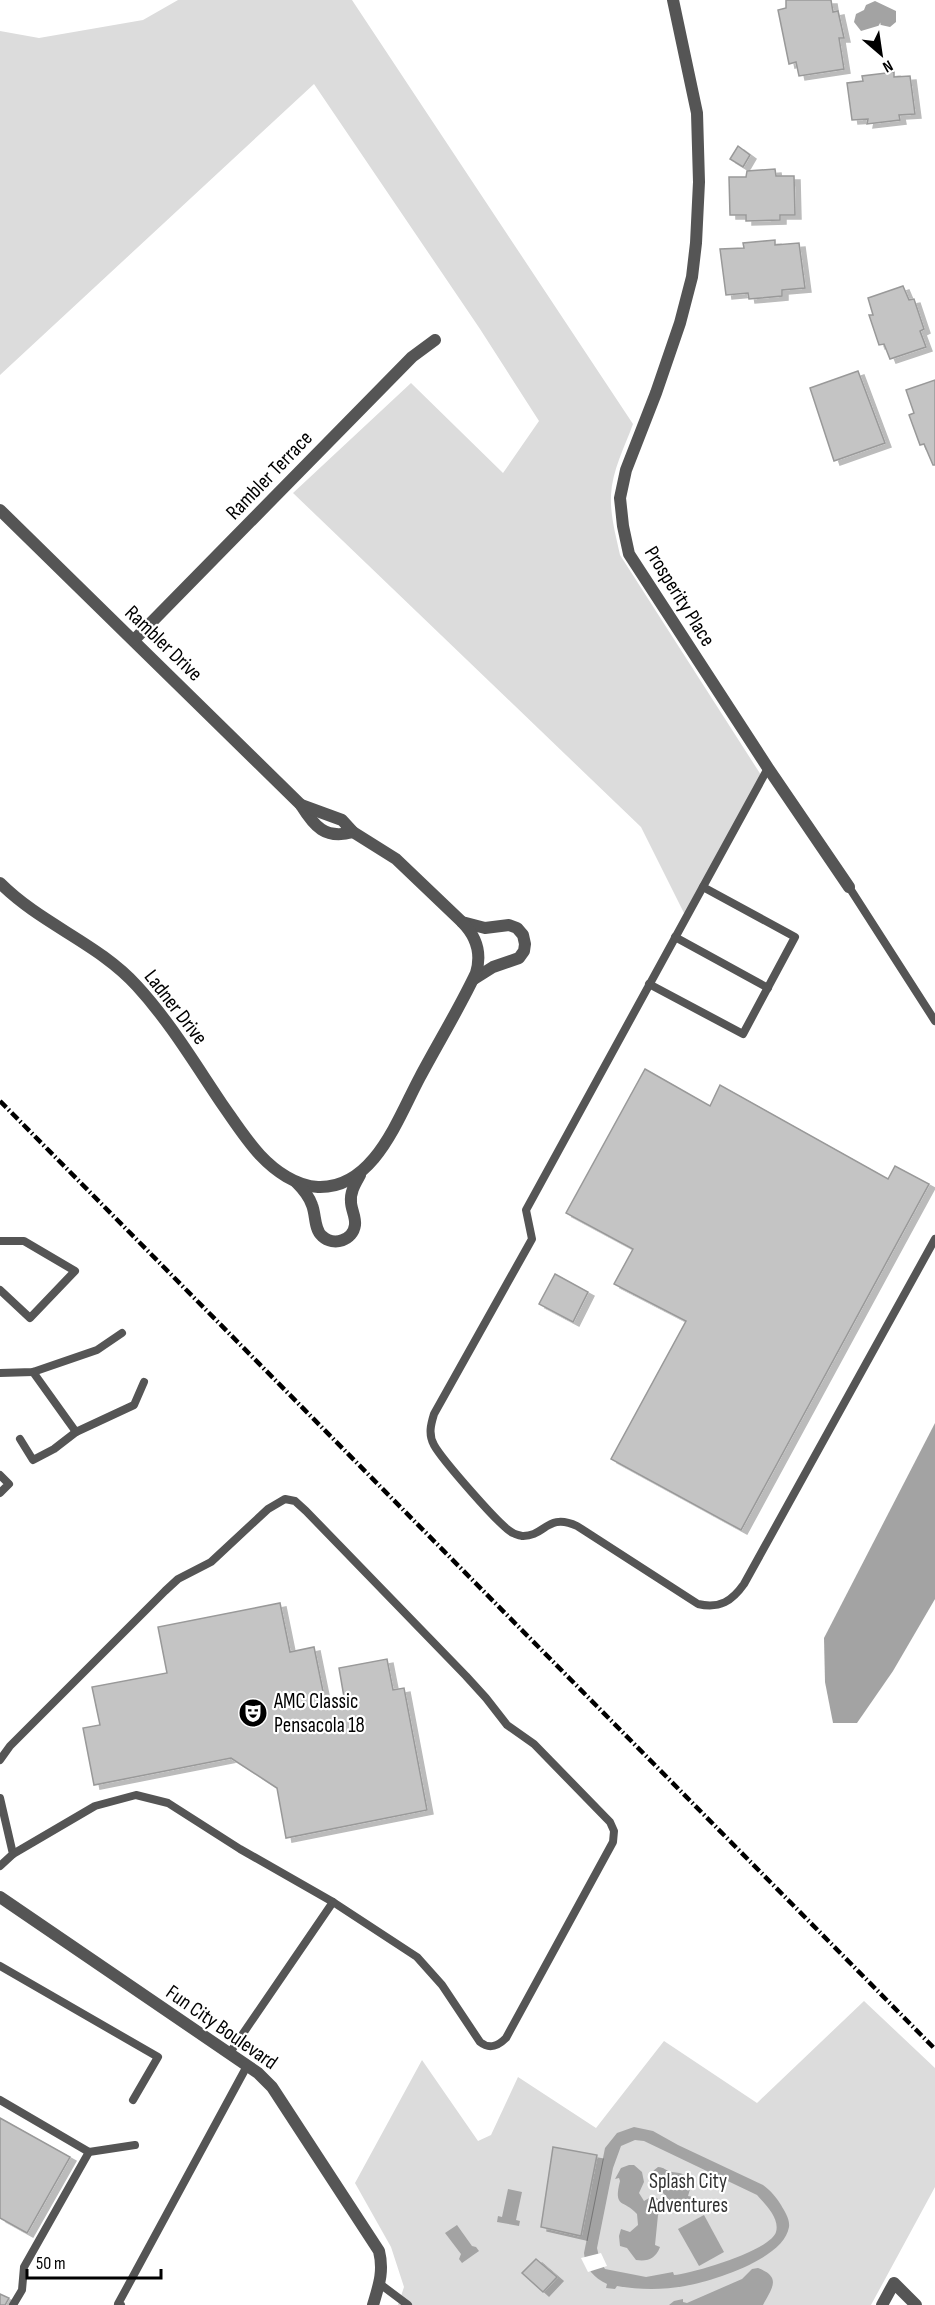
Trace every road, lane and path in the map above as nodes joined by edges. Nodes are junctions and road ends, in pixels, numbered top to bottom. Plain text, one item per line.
1 (673, 0) edge
2 (435, 340) dead end
3 (0, 510) edge
4 (134, 640) junction
5 (768, 768) junction
6 (301, 805) junction
7 (352, 832) junction
8 (0, 884) edge
9 (703, 887) junction
10 (849, 887) joint
11 (462, 922) junction
12 (675, 937) junction
13 (473, 980) junction
14 (649, 984) junction
15 (768, 988) junction
16 (935, 1021) edge
17 (360, 1174) junction
18 (295, 1181) junction
19 (935, 1239) edge
20 (0, 1241) edge
21 (0, 1290) edge
22 (122, 1333) dead end
23 (33, 1372) junction
24 (0, 1373) edge
25 (144, 1382) dead end
26 (76, 1432) junction
27 (20, 1439) dead end
28 (0, 1475) edge
29 (0, 1493) edge
30 (0, 1760) edge
31 (0, 1798) edge
32 (13, 1854) junction
33 (0, 1866) edge
34 (0, 1897) edge
35 (333, 1902) junction
36 (0, 1966) edge
37 (229, 2054) junction
38 (247, 2066) junction
39 (0, 2100) edge
40 (133, 2100) dead end
41 (135, 2145) dead end
42 (89, 2152) junction
43 (380, 2284) junction
44 (13, 2305) edge
45 (121, 2305) edge
46 (373, 2305) edge
47 (408, 2305) edge
48 (882, 2305) edge
49 (916, 2305) edge

1 - 5 street, Prosperity Place
2 - 4 street, Rambler Terrace
3 - 4 street, Rambler Drive
4 - 6 street, Rambler Drive
5 - 9 lane
5 - 10 street, Prosperity Place
6 - 7 street, Rambler Drive
6 - 7 street, Rambler Drive
7 - 11 street, Rambler Drive
8 - 18 street, Ladner Drive
9 - 12 lane
9 - 15 lane
10 - 16 lane
11 - 13 street, Rambler Drive
11 - 13 street
12 - 14 lane
12 - 15 lane
13 - 17 street, Ladner Drive
14 - 15 lane
14 - 19 lane
17 - 18 street, Ladner Drive
17 - 18 street, Ladner Drive
20 - 21 lane
22 - 23 lane
23 - 24 lane
23 - 26 lane
25 - 26 lane
26 - 27 lane
28 - 29 lane
30 - 35 lane
31 - 32 lane
32 - 33 lane
32 - 35 lane
34 - 37 street, Fun City Boulevard
35 - 37 lane
36 - 40 lane
37 - 38 street, Fun City Boulevard
38 - 43 street, Fun City Boulevard
38 - 45 lane
39 - 42 lane
41 - 42 lane
42 - 44 lane
43 - 46 street, Fun City Boulevard
43 - 47 lane
48 - 49 street

